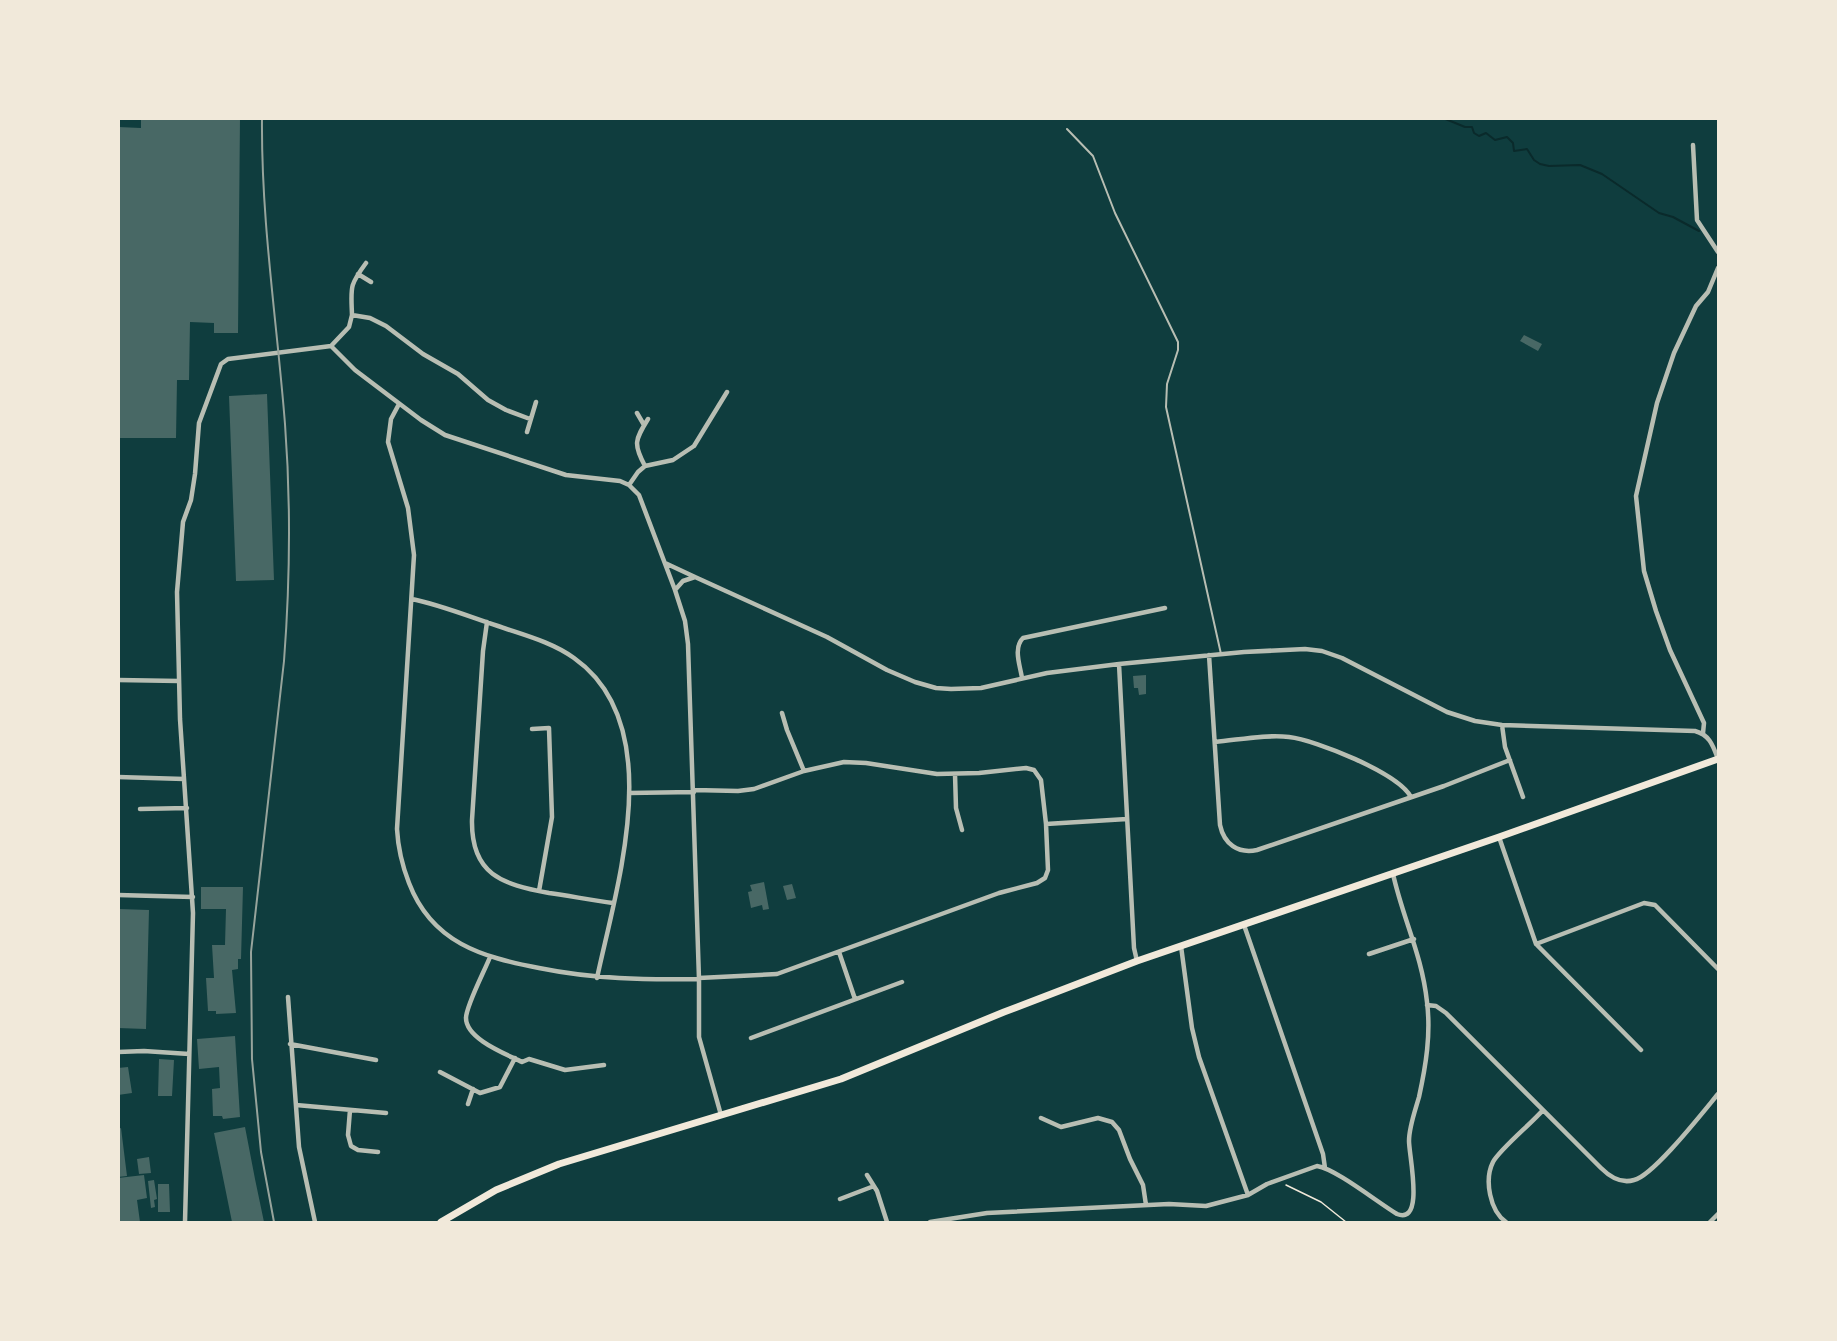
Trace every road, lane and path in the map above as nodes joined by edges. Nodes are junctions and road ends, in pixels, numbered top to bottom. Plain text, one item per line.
1 (1067, 129) dead end
2 (1693, 145) dead end
3 (1719, 252) edge
4 (366, 263) dead end
5 (1719, 268) edge
6 (358, 274) junction
7 (370, 282) dead end
8 (352, 315) junction
9 (331, 346) junction
10 (728, 392) dead end
11 (536, 402) dead end
12 (399, 404) junction
13 (637, 413) dead end
14 (530, 419) junction
15 (648, 419) dead end
16 (644, 425) junction
17 (527, 432) dead end
18 (645, 466) junction
19 (629, 485) junction
20 (665, 563) junction
21 (695, 577) junction
22 (675, 590) junction
23 (412, 599) junction
24 (1165, 608) dead end
25 (487, 622) junction
26 (1221, 654) junction
27 (1209, 655) junction
28 (1119, 664) junction
29 (1022, 678) junction
30 (118, 680) edge
31 (179, 681) junction
32 (782, 713) dead end
33 (1502, 725) junction
34 (532, 729) dead end
35 (1703, 733) junction
36 (1215, 742) junction
37 (1719, 759) edge
38 (1510, 760) junction
39 (804, 771) junction
40 (955, 774) junction
41 (118, 777) edge
42 (184, 779) junction
43 (694, 791) junction
44 (629, 793) junction
45 (1523, 797) dead end
46 (1411, 798) junction
47 (187, 808) junction
48 (140, 809) dead end
49 (1127, 819) junction
50 (1046, 824) junction
51 (962, 830) dead end
52 (1499, 837) junction
53 (1393, 874) junction
54 (539, 891) junction
55 (118, 895) edge
56 (193, 897) junction
57 (613, 903) junction
58 (1244, 925) junction
59 (1414, 939) junction
60 (1536, 944) junction
61 (1181, 946) junction
62 (839, 952) junction
63 (1369, 954) dead end
64 (490, 957) junction
65 (1137, 961) junction
66 (1719, 969) edge
67 (597, 978) junction
68 (699, 978) junction
69 (902, 982) dead end
70 (288, 997) dead end
71 (855, 999) junction
72 (1427, 1005) junction
73 (751, 1038) dead end
74 (290, 1044) junction
75 (1641, 1050) dead end
76 (118, 1052) edge
77 (189, 1053) junction
78 (515, 1058) junction
79 (376, 1060) dead end
80 (604, 1065) dead end
81 (440, 1072) dead end
82 (473, 1089) junction
83 (1719, 1094) edge
84 (468, 1104) dead end
85 (296, 1106) junction
86 (350, 1110) junction
87 (1543, 1110) junction
88 (386, 1113) dead end
89 (721, 1115) junction
90 (1041, 1119) dead end
91 (378, 1152) dead end
92 (1325, 1168) junction
93 (867, 1175) dead end
94 (1277, 1180) junction
95 (874, 1186) junction
96 (1250, 1194) junction
97 (840, 1199) dead end
98 (1146, 1205) junction
99 (1719, 1214) edge
100 (185, 1222) edge
101 (315, 1222) edge
102 (441, 1222) edge
103 (887, 1222) edge
104 (930, 1222) edge
105 (1346, 1222) edge
106 (1506, 1222) edge
107 (1710, 1222) edge

1 - 26 lane
2 - 3 street
4 - 6 street
5 - 35 street
6 - 7 street
6 - 8 street
8 - 9 street
8 - 14 street
9 - 12 street
9 - 31 street
10 - 18 street
11 - 14 street
12 - 19 street
12 - 23 street
13 - 16 street
14 - 17 street
15 - 16 street
16 - 18 street
18 - 19 street
19 - 20 street
20 - 21 street
20 - 22 street
21 - 22 street
21 - 29 street
22 - 43 street
23 - 25 street
23 - 64 street
24 - 29 street
25 - 44 street
25 - 54 street
26 - 27 street
26 - 33 street
27 - 28 street
27 - 36 street
28 - 29 street
28 - 49 street
30 - 31 street
31 - 42 street
32 - 39 street
33 - 35 street
33 - 38 street
34 - 54 street
35 - 37 street
36 - 46 street
36 - 46 street
37 - 52 main road
38 - 45 street
38 - 46 street
39 - 40 street
39 - 43 street
40 - 50 street
40 - 51 street
41 - 42 street
42 - 47 street
43 - 44 street
43 - 68 street
44 - 57 street
47 - 48 street
47 - 56 street
49 - 50 street
49 - 65 street
50 - 62 street
52 - 53 main road
52 - 60 street
53 - 58 main road
53 - 59 street
54 - 57 street
55 - 56 street
56 - 77 street
57 - 67 street
58 - 61 main road
58 - 92 street
59 - 63 street
59 - 72 street
60 - 66 street
60 - 75 street
61 - 65 main road
61 - 96 street
62 - 68 street
62 - 71 street
64 - 67 street
64 - 78 street
65 - 89 main road
67 - 68 street
68 - 89 street
69 - 71 street
70 - 74 street
71 - 73 street
72 - 87 street
72 - 92 street
74 - 79 street
74 - 85 street
76 - 77 street
77 - 100 street
78 - 80 street
78 - 82 street
81 - 82 street
82 - 84 street
83 - 87 street
85 - 86 street
85 - 101 street
86 - 88 street
86 - 91 street
87 - 106 street
89 - 102 main road
90 - 98 street
92 - 94 street
93 - 95 street
94 - 96 street
94 - 105 path
95 - 97 street
95 - 103 street
96 - 98 street
98 - 104 street
99 - 107 street

